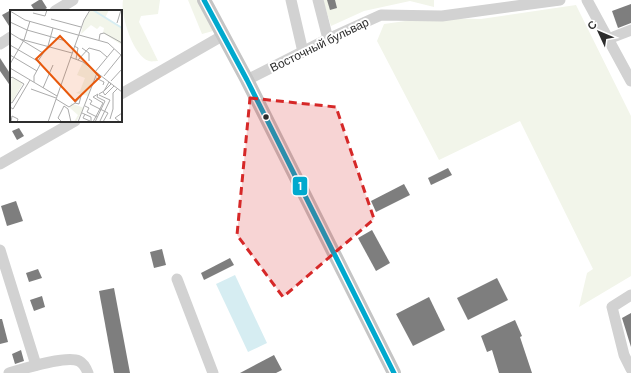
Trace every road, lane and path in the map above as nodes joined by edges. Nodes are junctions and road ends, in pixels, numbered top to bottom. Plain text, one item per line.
1 (73, 0) edge
2 (204, 0) edge
3 (291, 0) edge
4 (318, 0) edge
5 (560, 0) edge
6 (587, 0) edge
7 (57, 10) edge
8 (631, 30) edge
9 (222, 36) junction
10 (10, 38) edge
11 (328, 38) junction
12 (608, 38) junction
13 (0, 44) edge
14 (303, 52) junction
15 (628, 68) edge
16 (247, 80) junction
17 (631, 81) edge
18 (122, 93) edge
19 (73, 122) edge
20 (0, 164) edge
21 (0, 250) edge
22 (3, 269) edge
23 (177, 279) dead end
24 (631, 295) edge
25 (36, 365) junction
26 (631, 369) edge
27 (9, 373) edge
28 (88, 373) edge
29 (213, 373) edge
30 (394, 373) edge

1 - 7 street
2 - 9 main road
3 - 14 street
4 - 11 street
5 - 11 street, Восточный бульвар
6 - 12 street
8 - 12 street
9 - 16 main road
9 - 18 street
10 - 13 street
11 - 14 street, Восточный бульвар
12 - 15 street
14 - 16 street, Восточный бульвар
15 - 17 street
16 - 30 main road
19 - 20 street
21 - 22 street
22 - 25 street
23 - 29 street
24 - 26 street
25 - 27 street
25 - 28 street

